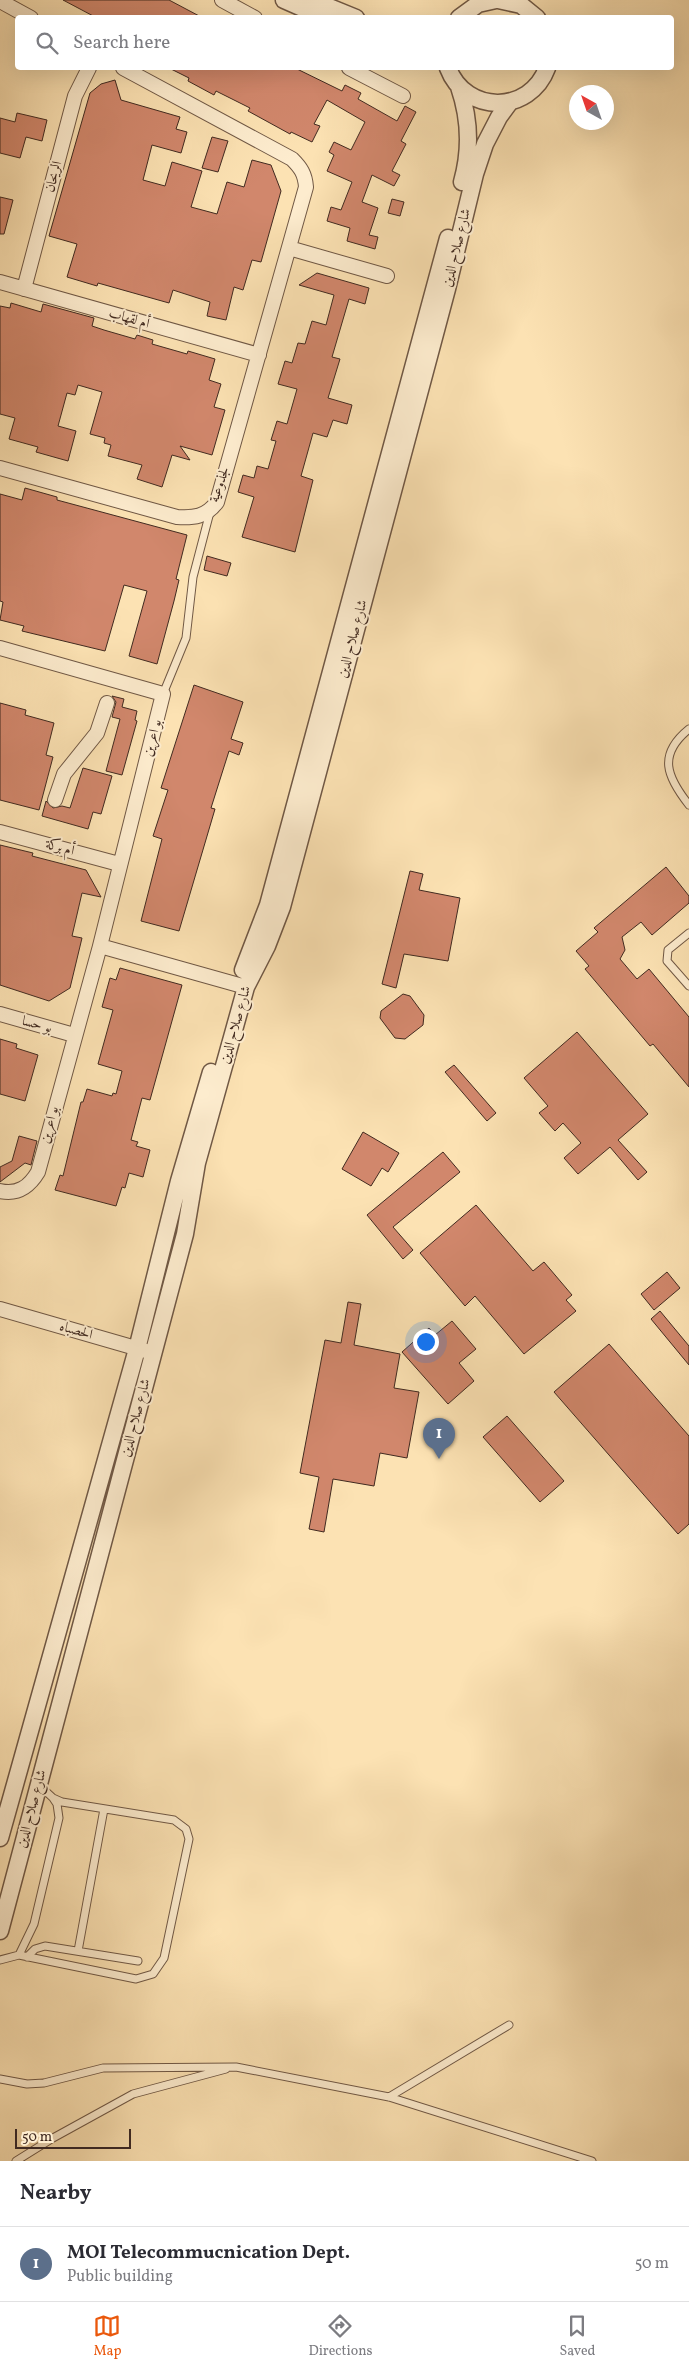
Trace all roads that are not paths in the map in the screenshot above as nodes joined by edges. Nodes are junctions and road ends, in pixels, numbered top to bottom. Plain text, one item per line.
1 (222, 0) edge
2 (284, 0) edge
3 (312, 0) edge
4 (493, 0) edge
5 (0, 1) edge
6 (534, 11) edge
7 (26, 15) edge
8 (250, 15) edge
9 (318, 15) edge
10 (349, 15) edge
11 (462, 15) edge
12 (88, 70) edge
13 (127, 70) edge
14 (353, 70) edge
15 (449, 70) edge
16 (546, 70) edge
17 (459, 86) junction
18 (403, 96) dead end
19 (510, 102) junction
20 (289, 248) junction
21 (387, 276) dead end
22 (0, 282) edge
23 (24, 289) junction
24 (258, 355) junction
25 (0, 468) edge
26 (210, 511) junction
27 (0, 648) edge
28 (114, 679) junction
29 (163, 694) junction
30 (689, 729) edge
31 (55, 800) dead end
32 (689, 805) edge
33 (0, 832) edge
34 (119, 864) junction
35 (689, 933) edge
36 (100, 946) junction
37 (241, 986) junction
38 (689, 986) edge
39 (0, 1014) edge
40 (74, 1035) junction
41 (0, 1191) edge
42 (0, 1309) edge
43 (145, 1351) junction
44 (17, 1778) junction
45 (39, 1784) junction
46 (53, 1798) junction
47 (104, 1809) junction
48 (0, 1838) edge
49 (3, 1904) edge
50 (0, 1931) edge
51 (78, 1951) junction
52 (23, 1956) junction
53 (0, 1960) edge
54 (138, 1960) dead end
55 (509, 2025) dead end
56 (236, 2067) junction
57 (0, 2079) edge
58 (389, 2097) junction
59 (16, 2161) edge
60 (592, 2161) edge

1 - 8 street
2 - 9 street
3 - 10 street
4 - 6 street
4 - 11 street
5 - 7 street
12 - 23 street, الريحان
13 - 20 street, لجذوعية
14 - 18 street
15 - 17 street
16 - 19 street
17 - 19 street
17 - 37 street, شارع صلاح الدين
19 - 37 street, شارع صلاح الدين
20 - 21 street
20 - 24 street, لجذوعية
22 - 23 street, أم لقهاب
23 - 24 street, أم لقهاب
24 - 26 street, لجذوعية
25 - 26 street, لجذوعية
26 - 29 lane
27 - 28 street
28 - 29 street
28 - 31 street
29 - 34 street, بو اعرين
30 - 32 lane
33 - 34 street, أم بركة
34 - 36 street, بو اعرين
35 - 38 lane
36 - 37 street
36 - 40 street, بو اعرين
37 - 43 street, شارع صلاح الدين
39 - 40 street, بو حسا
40 - 41 street, بو اعرين
42 - 43 street, الحصباه
43 - 44 street, شارع صلاح الدين
43 - 45 street, شارع صلاح الدين
44 - 45 street
44 - 48 street, شارع صلاح الدين
45 - 46 lane
45 - 49 street, شارع صلاح الدين
46 - 47 lane
46 - 52 lane
47 - 51 lane
47 - 52 lane
49 - 50 street, شارع صلاح الدين
51 - 52 lane
51 - 54 lane
52 - 53 lane
55 - 58 lane
56 - 57 lane
56 - 58 lane
56 - 59 lane
58 - 60 lane

